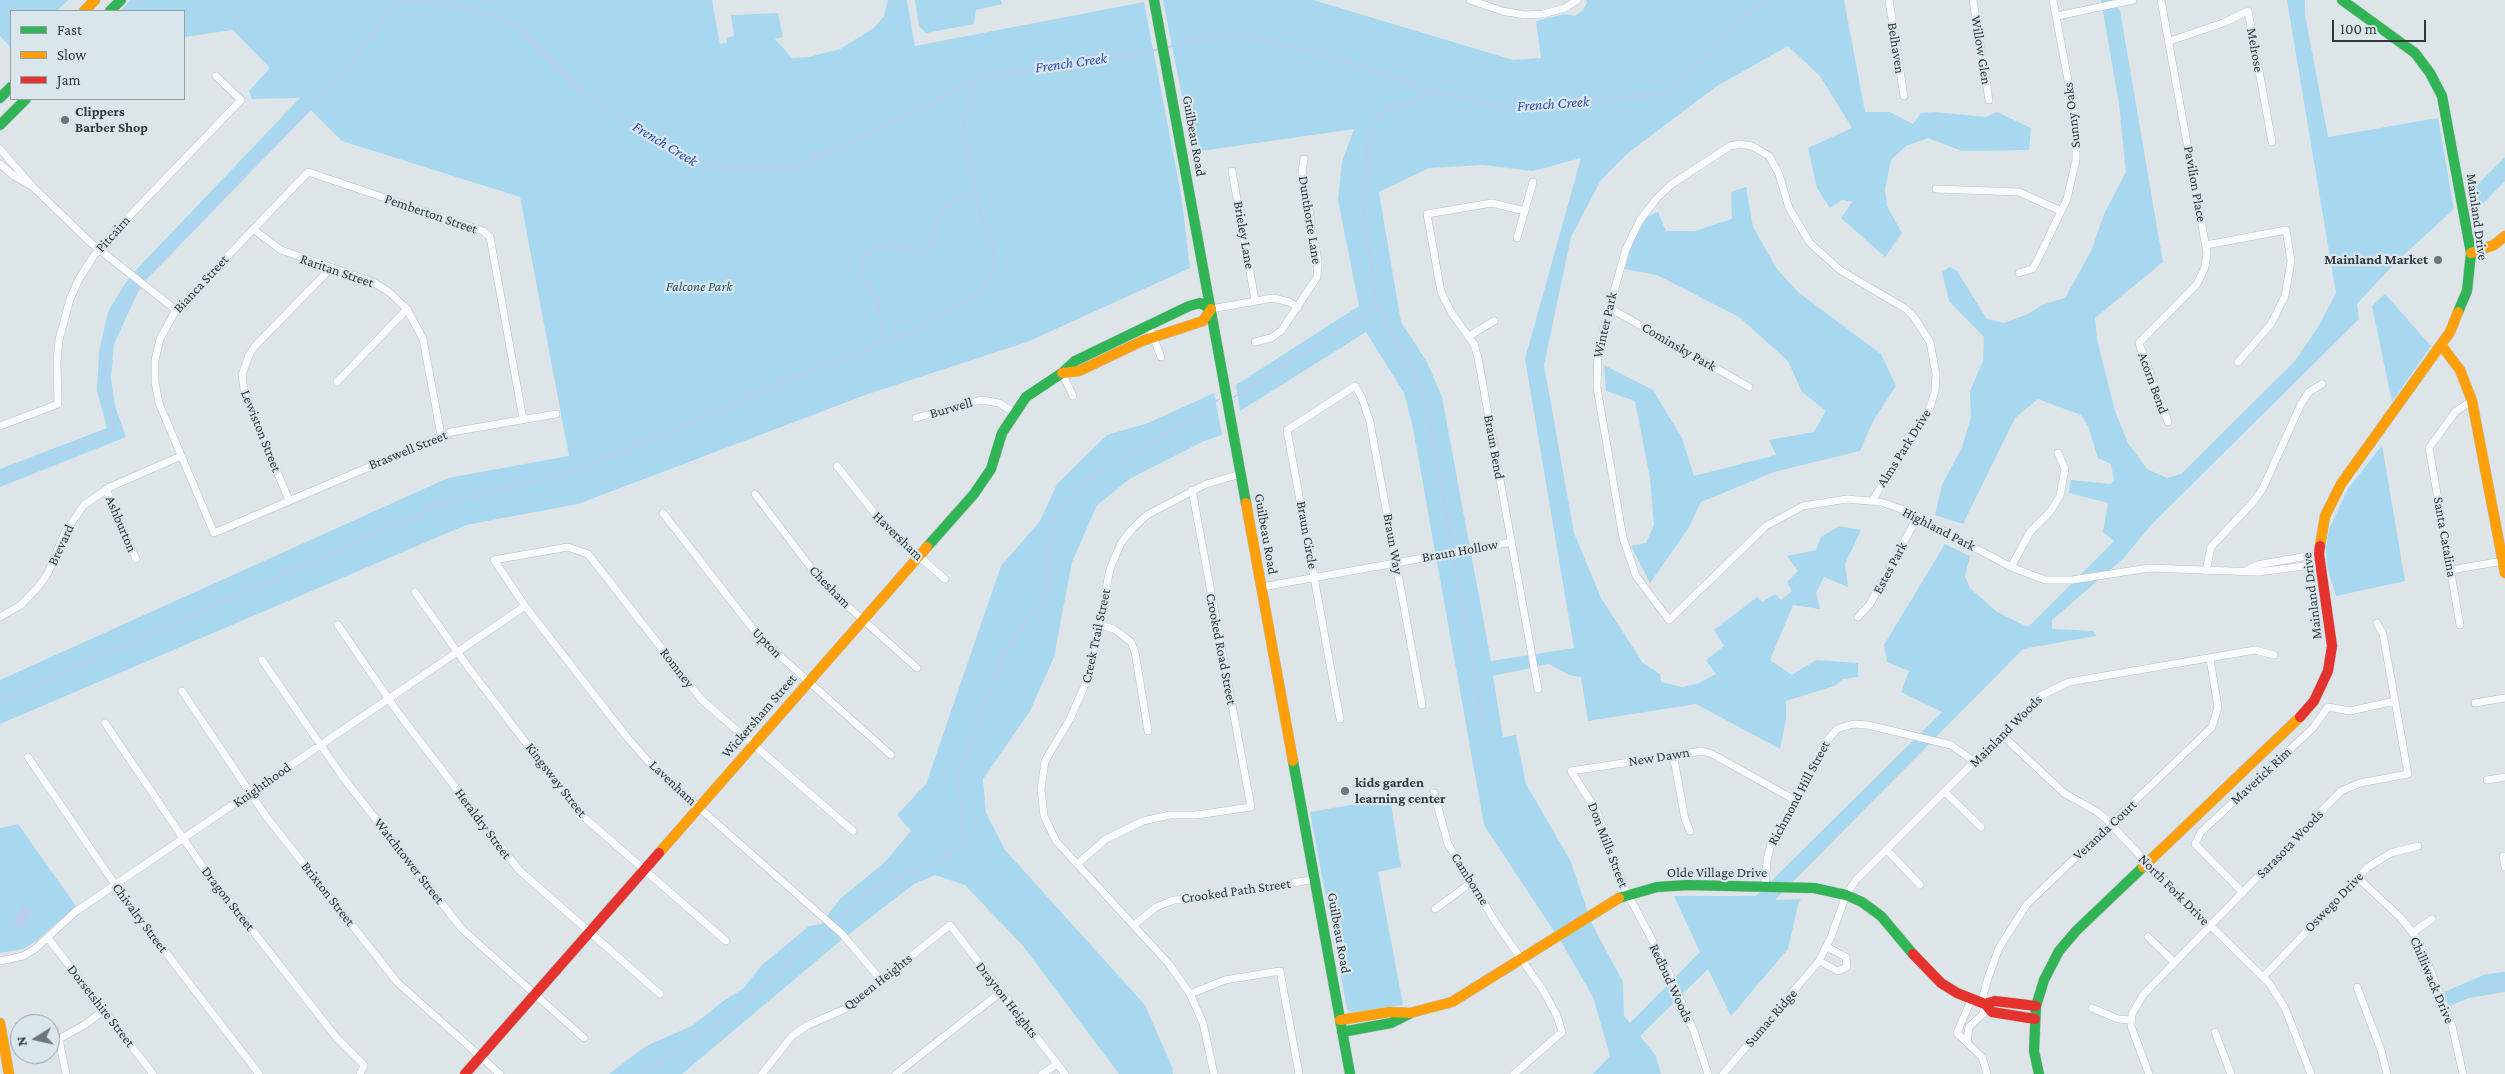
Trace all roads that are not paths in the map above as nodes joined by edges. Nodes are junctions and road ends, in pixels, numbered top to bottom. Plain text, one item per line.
1 (94, 0) edge
2 (121, 0) edge
3 (1154, 0) edge
4 (1470, 0) edge
5 (1577, 0) edge
6 (1889, 0) edge
7 (1973, 0) edge
8 (2053, 0) edge
9 (2133, 0) edge
10 (2162, 0) edge
11 (2342, 0) edge
12 (85, 10) edge
13 (111, 10) edge
14 (2056, 16) junction
15 (2170, 42) junction
16 (216, 76) dead end
17 (10, 87) edge
18 (1904, 96) dead end
19 (0, 98) edge
20 (25, 100) edge
21 (1989, 100) dead end
22 (0, 125) edge
23 (2272, 142) dead end
24 (1752, 146) joint
25 (0, 149) edge
26 (1304, 160) dead end
27 (0, 164) edge
28 (1232, 171) dead end
29 (308, 172) joint
30 (1534, 182) dead end
31 (33, 187) junction
32 (1936, 189) dead end
33 (1525, 211) junction
34 (2061, 211) junction
35 (253, 229) junction
36 (2505, 236) edge
37 (1518, 238) dead end
38 (2206, 245) junction
39 (99, 250) junction
40 (2471, 253) junction
41 (331, 268) junction
42 (2019, 273) dead end
43 (1255, 300) junction
44 (1298, 307) junction
45 (1608, 307) junction
46 (407, 309) junction
47 (1211, 309) junction
48 (176, 310) junction
49 (1494, 320) dead end
50 (1148, 326) junction
51 (1469, 336) junction
52 (1153, 337) junction
53 (1255, 342) dead end
54 (2139, 344) joint
55 (2441, 345) junction
56 (1161, 358) dead end
57 (2238, 362) dead end
58 (1062, 373) junction
59 (337, 382) dead end
60 (2322, 384) dead end
61 (1355, 386) joint
62 (1749, 387) dead end
63 (1073, 396) dead end
64 (2472, 401) junction
65 (1014, 413) junction
66 (556, 414) dead end
67 (916, 418) dead end
68 (523, 419) junction
69 (2168, 422) dead end
70 (0, 426) edge
71 (441, 436) junction
72 (2058, 453) dead end
73 (182, 456) junction
74 (837, 466) dead end
75 (1241, 474) junction
76 (106, 489) junction
77 (1192, 490) junction
78 (755, 494) dead end
79 (289, 500) junction
80 (1872, 501) junction
81 (662, 513) dead end
82 (1918, 516) junction
83 (2501, 525) edge
84 (1512, 542) junction
85 (918, 557) junction
86 (136, 559) dead end
87 (2320, 559) junction
88 (494, 560) joint
89 (2503, 561) junction
90 (1396, 563) junction
91 (2012, 567) junction
92 (2451, 570) junction
93 (2206, 571) junction
94 (2505, 572) edge
95 (1315, 578) junction
96 (945, 579) dead end
97 (1262, 587) junction
98 (415, 592) dead end
99 (526, 606) junction
100 (0, 617) edge
101 (1858, 617) dead end
102 (862, 620) junction
103 (1669, 620) joint
104 (2377, 623) dead end
105 (338, 625) dead end
106 (1099, 625) junction
107 (2460, 625) dead end
108 (457, 652) junction
109 (2274, 655) dead end
110 (2210, 659) junction
111 (262, 660) dead end
112 (917, 668) dead end
113 (807, 682) junction
114 (1538, 689) dead end
115 (182, 691) dead end
116 (388, 698) junction
117 (2505, 698) edge
118 (2395, 701) junction
119 (2475, 704) dead end
120 (1422, 705) dead end
121 (1340, 719) dead end
122 (105, 723) dead end
123 (1148, 731) dead end
124 (2002, 735) junction
125 (752, 744) junction
126 (319, 745) junction
127 (1673, 754) junction
128 (891, 755) dead end
129 (28, 758) dead end
130 (1975, 762) junction
131 (1571, 771) joint
132 (2505, 777) edge
133 (2487, 780) dead end
134 (1945, 792) junction
135 (250, 793) junction
136 (1434, 793) dead end
137 (1794, 800) junction
138 (698, 806) junction
139 (2111, 825) junction
140 (1981, 827) dead end
141 (853, 831) dead end
142 (1690, 831) dead end
143 (183, 839) junction
144 (2418, 846) dead end
145 (1886, 850) junction
146 (2504, 856) edge
147 (1077, 864) junction
148 (2147, 864) junction
149 (2505, 867) edge
150 (644, 868) junction
151 (2358, 877) junction
152 (1315, 879) junction
153 (1472, 882) junction
154 (114, 885) junction
155 (1920, 885) dead end
156 (1765, 887) junction
157 (2243, 893) junction
158 (1627, 895) junction
159 (1846, 895) junction
160 (1435, 909) dead end
161 (2432, 919) dead end
162 (950, 925) joint
163 (1134, 925) junction
164 (2209, 925) junction
165 (589, 932) junction
166 (2413, 932) junction
167 (2148, 937) dead end
168 (48, 938) junction
169 (726, 941) dead end
170 (1827, 947) junction
171 (1522, 958) junction
172 (0, 961) edge
173 (1819, 961) junction
174 (2174, 962) junction
175 (2263, 977) junction
176 (881, 980) junction
177 (2357, 987) dead end
178 (1001, 992) junction
179 (534, 994) junction
180 (660, 994) dead end
181 (1190, 994) junction
182 (1979, 1002) junction
183 (2036, 1006) junction
184 (2092, 1008) dead end
185 (104, 1010) junction
186 (1410, 1013) junction
187 (2035, 1019) junction
188 (1340, 1020) junction
189 (2131, 1020) junction
190 (0, 1022) edge
191 (1342, 1032) junction
192 (2215, 1032) dead end
193 (584, 1038) dead end
194 (1968, 1042) junction
195 (480, 1057) junction
196 (1057, 1064) junction
197 (9, 1074) edge
198 (66, 1074) edge
199 (153, 1074) edge
200 (259, 1074) edge
201 (360, 1074) edge
202 (465, 1074) edge
203 (500, 1074) edge
204 (762, 1074) edge
205 (896, 1074) edge
206 (1042, 1074) edge
207 (1065, 1074) edge
208 (1214, 1074) edge
209 (1299, 1074) edge
210 (1350, 1074) edge
211 (1514, 1074) edge
212 (1708, 1074) edge
213 (1723, 1074) edge
214 (1987, 1074) edge
215 (2039, 1074) edge
216 (2149, 1074) edge
217 (2231, 1074) edge
218 (2311, 1074) edge
219 (2387, 1074) edge
220 (2463, 1074) edge

1 - 12 main road
2 - 13 main road
3 - 47 main road, Guilbeau Road
4 - 5 street
6 - 18 street, Belhaven
7 - 21 street, Willow Glen
8 - 14 street, Sunny Oaks
9 - 14 street
10 - 15 street, Pavilion Place
11 - 40 main road, Mainland Drive
14 - 34 street, Sunny Oaks
15 - 23 street, Melrose
15 - 38 street, Pavilion Place
16 - 39 street, Pitcairn
17 - 19 main road
20 - 22 main road
24 - 45 street, Winter Park
24 - 80 street, Alms Park Drive
25 - 31 street
26 - 44 street, Dunthorte Lane
27 - 31 street
28 - 43 street, Brieley Lane
29 - 35 street, Bianca Street
29 - 68 street, Pemberton Street
30 - 33 street
31 - 39 street
32 - 34 street
33 - 37 street
33 - 51 street, Braun Bend
34 - 42 street, Sunny Oaks
35 - 41 street, Raritan Street
35 - 48 street, Bianca Street
36 - 40 main road
38 - 54 street, Pavilion Place
38 - 57 street
39 - 48 street
39 - 70 street, Pitcairn
40 - 55 main road, Mainland Drive
41 - 46 street, Raritan Street
41 - 79 street, Lewiston Street
43 - 44 street, Wickersham Street
43 - 47 street, Wickersham Street
44 - 53 street, Dunthorte Lane
45 - 62 street, Cominsky Park
45 - 103 street, Winter Park
46 - 59 street
46 - 71 street, Raritan Street
47 - 50 main road, Wickersham Street
47 - 52 main road, Wickersham Street
47 - 75 main road, Guilbeau Road
48 - 73 street, Bianca Street
49 - 51 street
50 - 52 street
50 - 58 main road, Wickersham Street
51 - 84 street, Braun Bend
52 - 56 street
52 - 58 main road, Wickersham Street
54 - 69 street, Acorn Bend
55 - 64 main road
55 - 87 main road, Mainland Drive
58 - 63 street
58 - 65 main road, Wickersham Street
60 - 93 street
61 - 90 street, Braun Way
61 - 95 street, Braun Circle
64 - 83 main road
64 - 92 street, Santa Catalina
65 - 67 street, Burwell
65 - 85 main road, Wickersham Street
66 - 68 street, Braswell Street
68 - 71 street, Braswell Street
71 - 79 street, Braswell Street
72 - 91 street
73 - 76 street, Brevard
73 - 79 street, Bianca Street
74 - 85 street, Haversham
75 - 77 street, Creek Trail Street
75 - 97 main road, Guilbeau Road
76 - 86 street, Ashburton
76 - 100 street, Brevard
77 - 106 street, Creek Trail Street
77 - 147 street, Crooked Road Street
78 - 102 street, Chesham
80 - 82 street, Highland Park
80 - 103 street, Highland Park
81 - 113 street, Upton
82 - 91 street, Highland Park
82 - 101 street, Estes Park
83 - 89 main road
84 - 90 street, Braun Hollow
84 - 114 street, Braun Bend
85 - 96 street, Haversham
85 - 102 main road, Wickersham Street
87 - 93 street, Highland Park
87 - 148 main road, Mainland Drive
88 - 99 street, Lavenham
88 - 125 street, Romney
89 - 92 street
89 - 94 main road
90 - 95 street, Braun Hollow
90 - 120 street, Braun Way
91 - 93 street, Highland Park
92 - 107 street, Santa Catalina
95 - 97 street, Braun Hollow
95 - 121 street, Braun Circle
97 - 152 main road, Guilbeau Road
98 - 108 street, Kingsway Street
99 - 108 street, Knighthood
99 - 138 street, Lavenham
102 - 112 street, Chesham
102 - 113 main road, Wickersham Street
104 - 118 street, Sarasota Woods
105 - 116 street, Heraldry Street
106 - 123 street
106 - 147 street, Creek Trail Street
108 - 116 street, Knighthood
108 - 150 street, Kingsway Street
109 - 110 street, Mainland Woods
110 - 124 street, Mainland Woods
110 - 139 street, Veranda Court
111 - 126 street, Watchtower Street
113 - 125 main road, Wickersham Street
113 - 128 street, Upton
115 - 135 street, Brixton Street
116 - 126 street, Knighthood
116 - 165 street, Heraldry Street
117 - 119 street
118 - 157 street, Sarasota Woods
118 - 157 street, Maverick Rim
122 - 143 street, Dragon Street
124 - 130 street, Mainland Woods
124 - 139 street, North Fork Drive
125 - 138 main road, Wickersham Street
125 - 141 street, Romney
126 - 135 street, Knighthood
126 - 179 street, Watchtower Street
127 - 131 street, New Dawn
127 - 137 street, New Dawn
127 - 142 street
129 - 154 street, Chivalry Street
130 - 134 street, Mainland Woods
130 - 137 street, Richmond Hill Street
131 - 158 street, Don Mills Street
132 - 133 street
134 - 140 street
134 - 145 street, Mainland Woods
135 - 143 street, Knighthood
135 - 195 street, Brixton Street
136 - 153 street, Camborne
137 - 156 street, Richmond Hill Street
138 - 150 main road, Wickersham Street
138 - 176 street, Lavenham
139 - 148 street, North Fork Drive
139 - 182 street, Veranda Court
143 - 154 street, Knighthood
143 - 201 street, Dragon Street
144 - 151 street, Oswego Drive
145 - 155 street
145 - 159 street, Mainland Woods
146 - 149 street
147 - 163 street, Creek Trail Street
148 - 164 street, North Fork Drive
148 - 183 main road, Mainland Drive
150 - 165 main road, Wickersham Street
150 - 169 street, Kingsway Street
151 - 166 street, Chilliwack Drive
151 - 175 street, Oswego Drive
152 - 163 street, Crooked Path Street
152 - 188 main road, Guilbeau Road
153 - 160 street
153 - 171 street, Camborne
154 - 168 street, Knighthood
154 - 200 street, Chivalry Street
156 - 158 main road, Olde Village Drive
156 - 159 main road, Olde Village Drive
157 - 164 street, Sarasota Woods
158 - 171 main road, Olde Village Drive
158 - 212 street, Redbud Woods
159 - 170 street, Sumac Ridge
159 - 182 main road, Olde Village Drive
161 - 166 street
162 - 176 street, Queen Heights
162 - 178 street, Drayton Heights
163 - 181 street, Creek Trail Street
164 - 174 street, Sarasota Woods
164 - 175 street, North Fork Drive
165 - 179 main road, Wickersham Street
165 - 180 street, Heraldry Street
166 - 220 street, Chilliwack Drive
167 - 174 street
168 - 172 street, Knighthood
168 - 185 street, Dorsetshire Street
170 - 173 street, Sumac Ridge
170 - 173 street
171 - 186 main road, Olde Village Drive
171 - 211 street, Camborne
173 - 213 street, Sumac Ridge
174 - 189 street, Sarasota Woods
175 - 218 street, North Fork Drive
176 - 204 street, Queen Heights
177 - 219 street
178 - 196 street, Drayton Heights
178 - 205 street
179 - 193 street, Watchtower Street
179 - 195 main road, Wickersham Street
181 - 208 street, Creek Trail Street
181 - 209 street
182 - 183 main road
182 - 187 main road, Olde Village Drive
182 - 194 street, Veranda Court
182 - 194 street, Veranda Court
183 - 187 main road, Mainland Drive
184 - 189 street
185 - 198 street
185 - 199 street, Dorsetshire Street
186 - 188 main road, Olde Village Drive
186 - 191 main road, Olde Village Drive
187 - 215 main road, Mainland Drive
188 - 191 main road, Guilbeau Road
189 - 216 street
190 - 197 main road
191 - 210 main road, Guilbeau Road
192 - 217 street
194 - 214 street, Veranda Court
195 - 202 main road, Wickersham Street
195 - 203 street, Brixton Street
196 - 206 street
196 - 207 street, Drayton Heights

